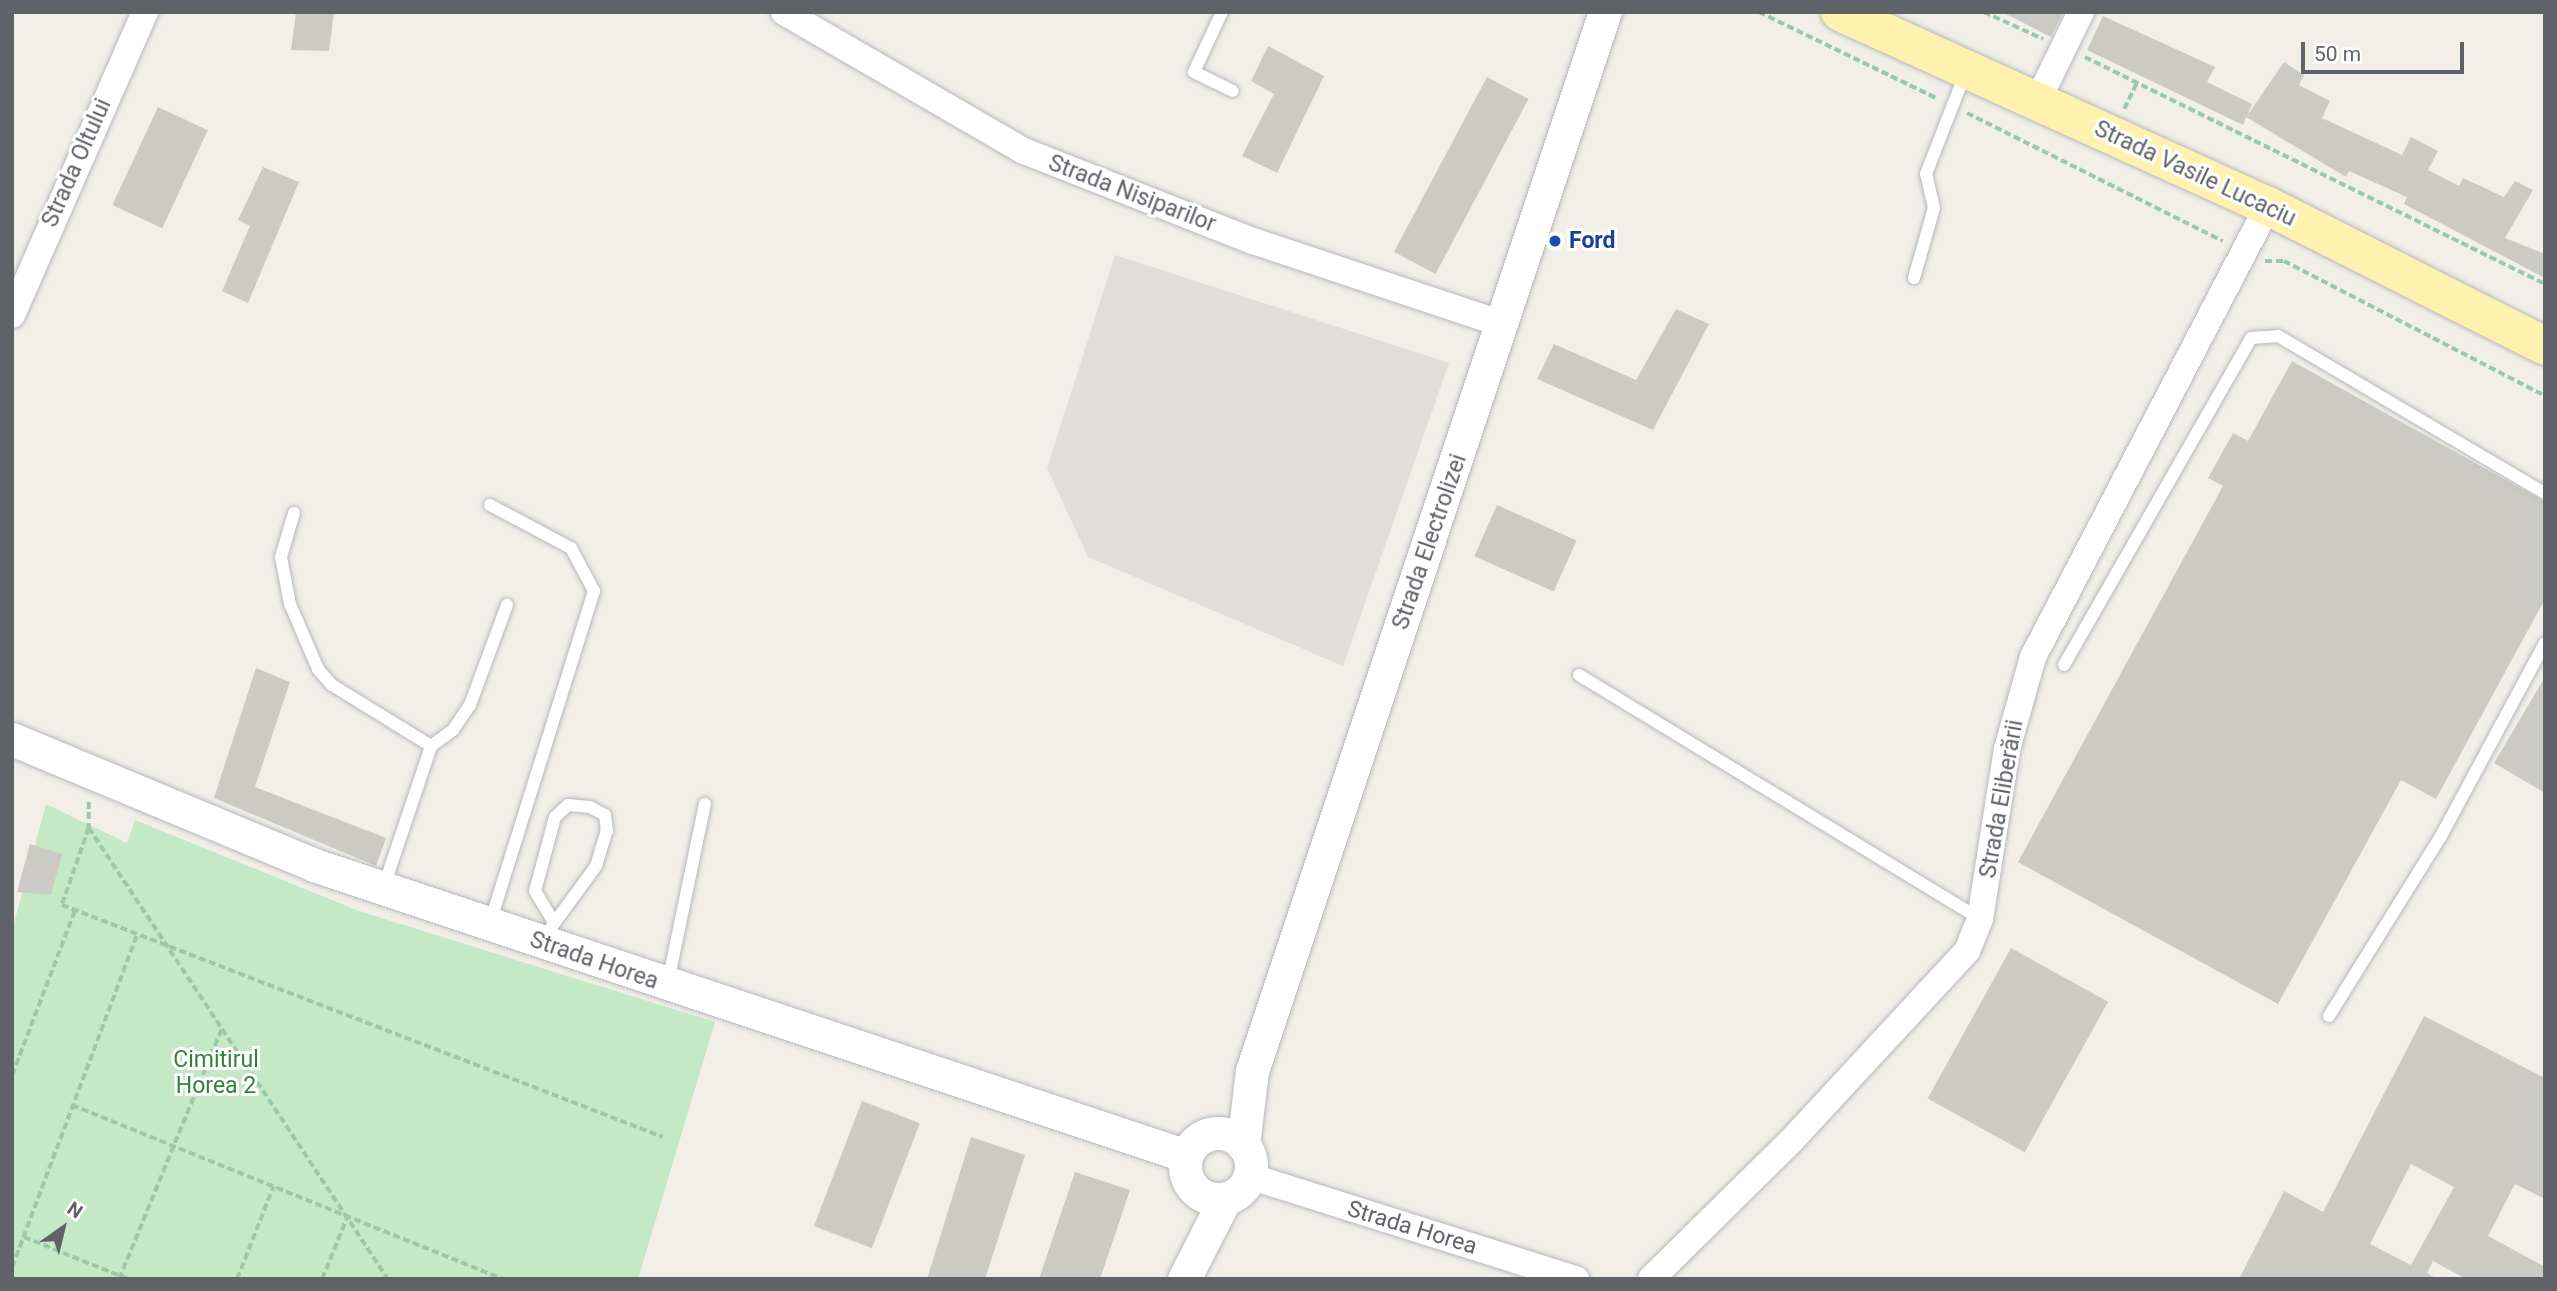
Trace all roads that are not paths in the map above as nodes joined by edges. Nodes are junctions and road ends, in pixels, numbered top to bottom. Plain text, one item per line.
1 (145, 12) edge
2 (785, 12) edge
3 (1222, 12) edge
4 (1605, 12) edge
5 (1840, 12) edge
6 (2081, 12) edge
7 (1966, 68) junction
8 (1233, 91) dead end
9 (2038, 100) junction
10 (2268, 206) junction
11 (1914, 278) dead end
12 (12, 315) edge
13 (1503, 324) junction
14 (2545, 346) edge
15 (2545, 493) edge
16 (490, 505) dead end
17 (294, 513) dead end
18 (507, 605) dead end
19 (2545, 643) edge
20 (2064, 665) dead end
21 (1579, 675) dead end
22 (12, 739) edge
23 (430, 746) junction
24 (705, 804) dead end
25 (383, 889) junction
26 (1980, 919) junction
27 (489, 925) junction
28 (547, 933) junction
29 (667, 986) junction
30 (2329, 1016) dead end
31 (1235, 1152) junction
32 (1186, 1156) junction
33 (1209, 1194) junction
34 (1189, 1266) edge
35 (1576, 1279) edge
36 (1651, 1279) edge

1 - 12 street, Strada Oltului
2 - 13 street, Strada Nisiparilor
3 - 8 lane
4 - 13 street, Strada Electrolizei
5 - 7 main road, Strada Vasile Lucaciu
6 - 9 street
7 - 9 main road, Strada Vasile Lucaciu
7 - 11 lane
9 - 10 main road, Strada Vasile Lucaciu
10 - 14 main road, Strada Vasile Lucaciu
10 - 26 street, Strada Eliberării
13 - 31 street, Strada Electrolizei
15 - 20 lane
16 - 27 lane
17 - 23 lane
18 - 23 lane
19 - 30 lane
21 - 26 lane
22 - 25 street, Strada Horea
23 - 25 lane
24 - 29 lane
25 - 27 street, Strada Horea
26 - 36 street, Strada Eliberării
27 - 28 street, Strada Horea
28 - 28 lane
28 - 29 street, Strada Horea
29 - 32 street, Strada Horea
31 - 32 street
31 - 33 street
31 - 35 street, Strada Horea
32 - 33 street
33 - 34 street

